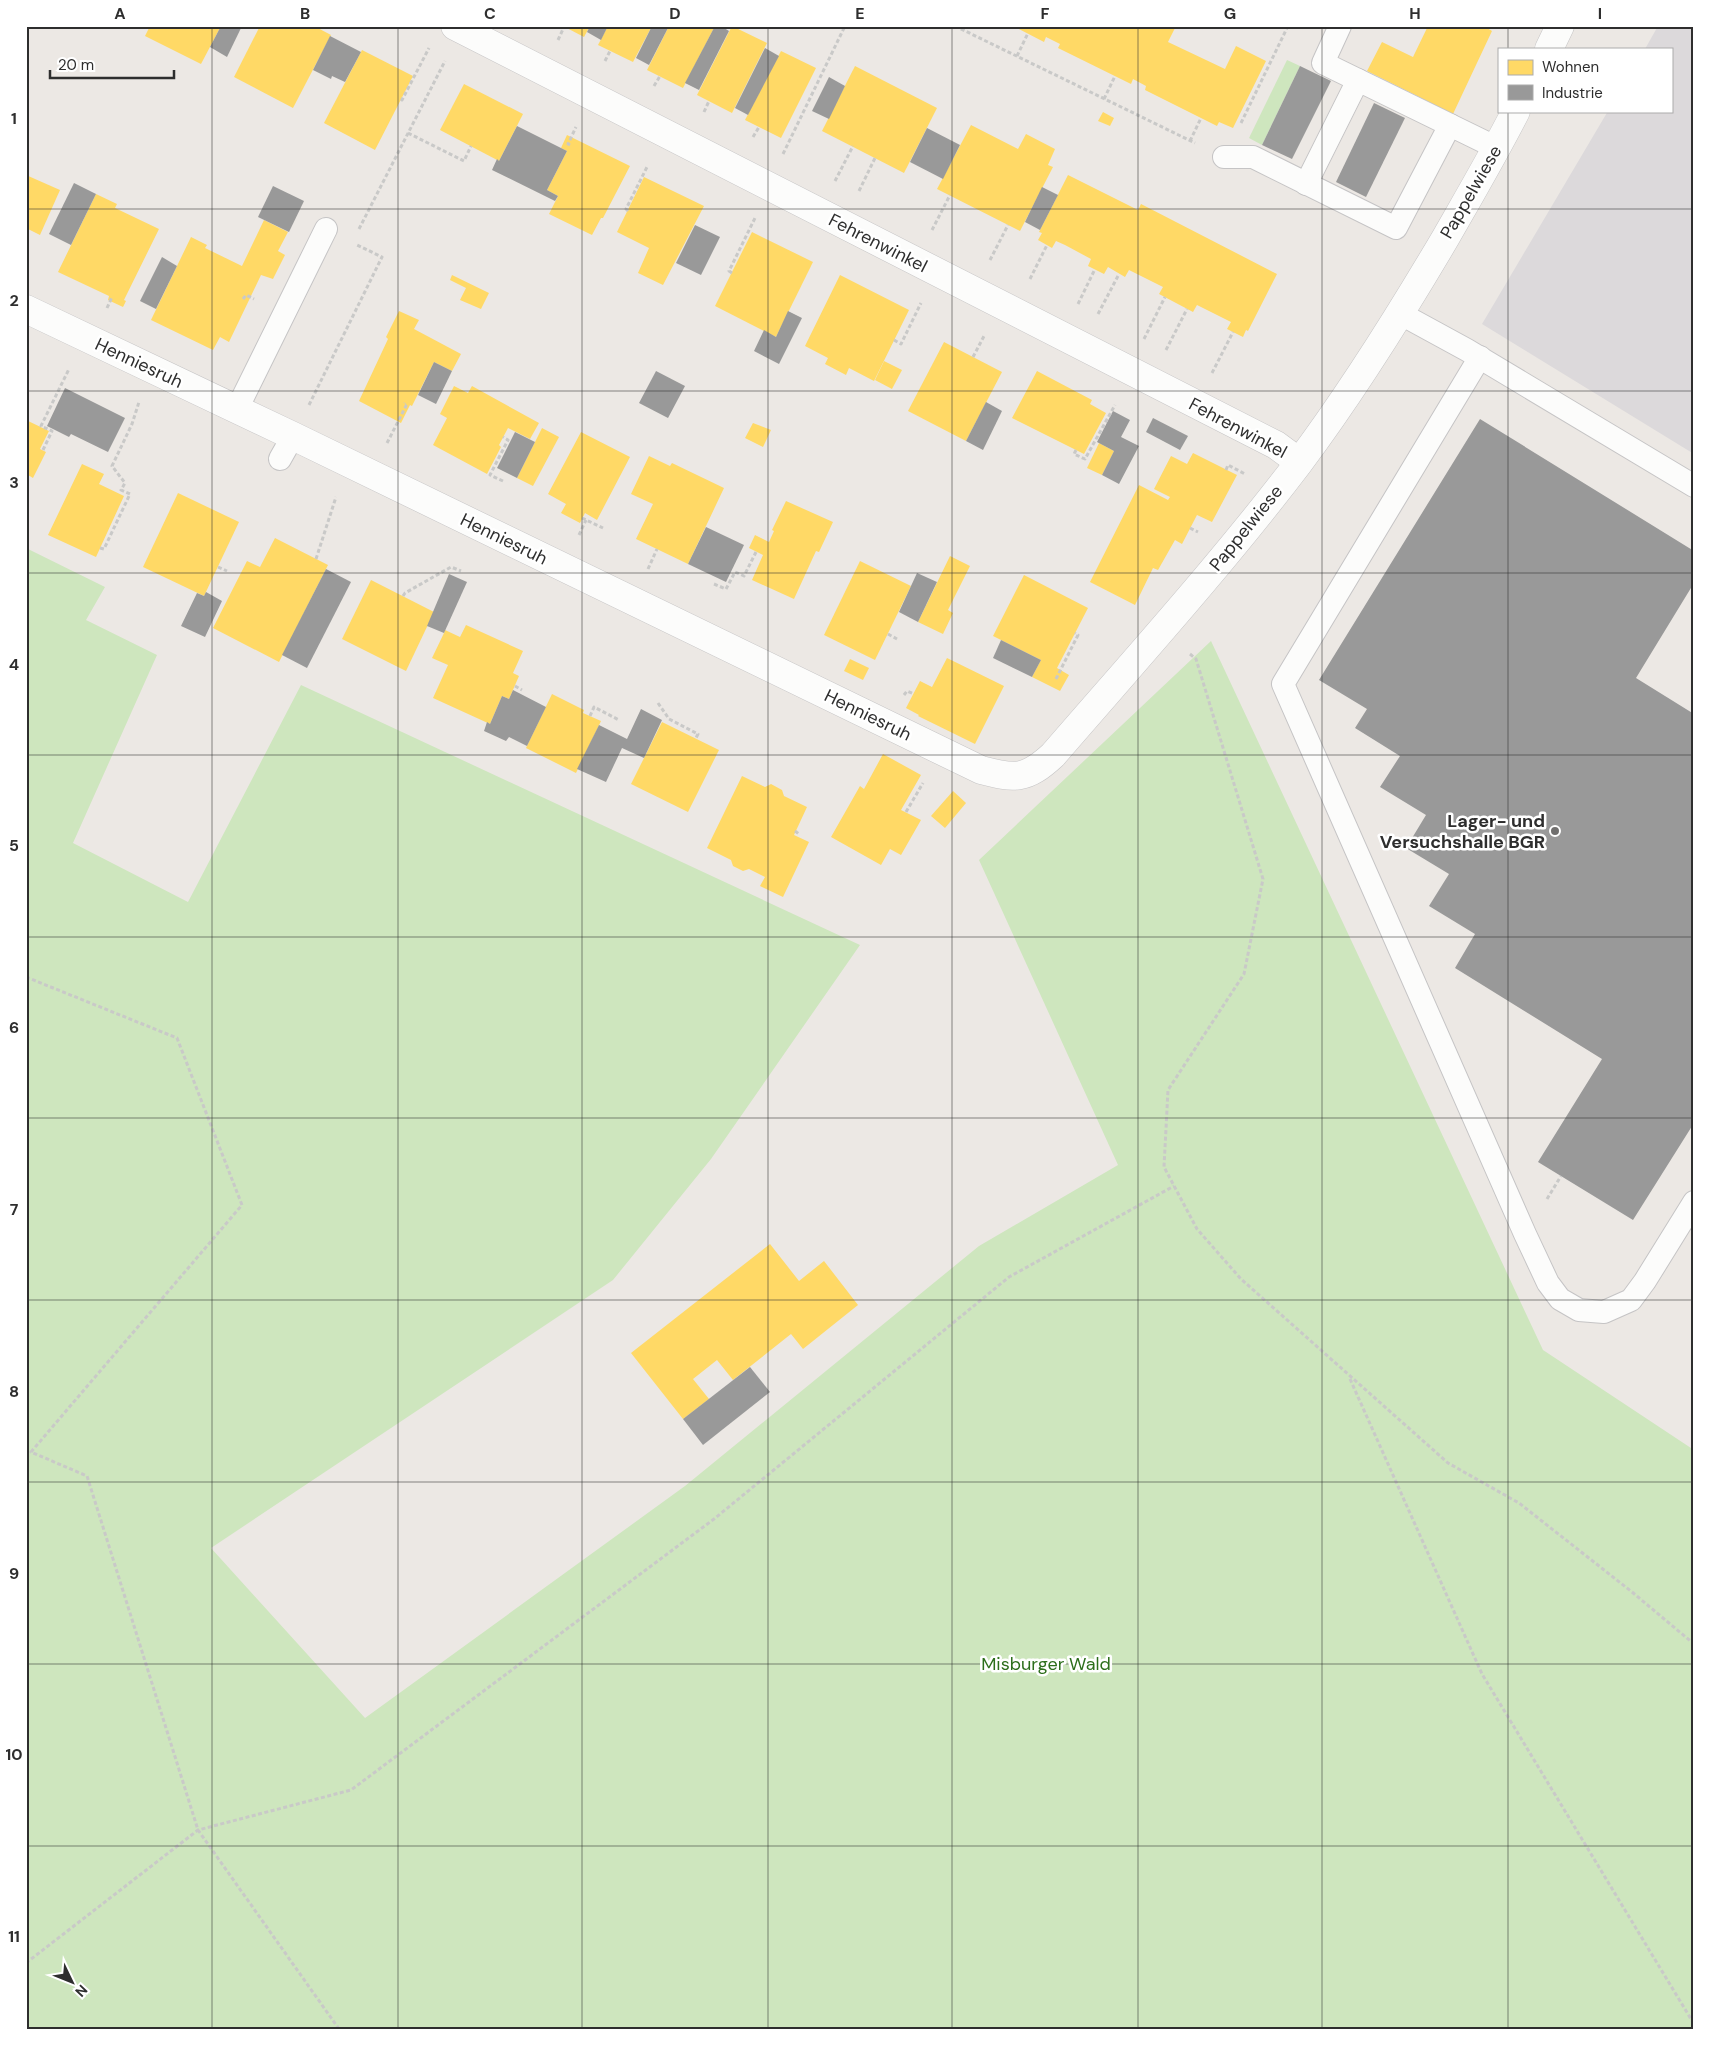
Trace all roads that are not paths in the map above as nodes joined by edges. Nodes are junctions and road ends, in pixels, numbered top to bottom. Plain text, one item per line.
1 (454, 26) edge
2 (1340, 26) edge
3 (1560, 26) edge
4 (1549, 48) edge
5 (1358, 80) junction
6 (1515, 112) edge
7 (1450, 125) junction
8 (1497, 148) junction
9 (1224, 157) road end
10 (1306, 184) junction
11 (326, 229) road end
12 (26, 309) edge
13 (1401, 314) junction
14 (1480, 357) junction
15 (237, 410) junction
16 (1299, 462) junction
17 (1694, 486) edge
18 (981, 770) joint
19 (1694, 1202) edge

1 - 16 street, Fehrenwinkel
2 - 5 lane
3 - 4 street
5 - 7 lane
5 - 10 lane
6 - 8 street, Pappelwiese
7 - 8 lane
7 - 10 lane
8 - 13 street, Pappelwiese
9 - 10 lane
11 - 15 lane
12 - 15 street, Henniesruh
13 - 14 lane
13 - 16 street, Pappelwiese
14 - 17 lane
14 - 19 lane
15 - 18 street, Henniesruh
16 - 18 street, Pappelwiese

